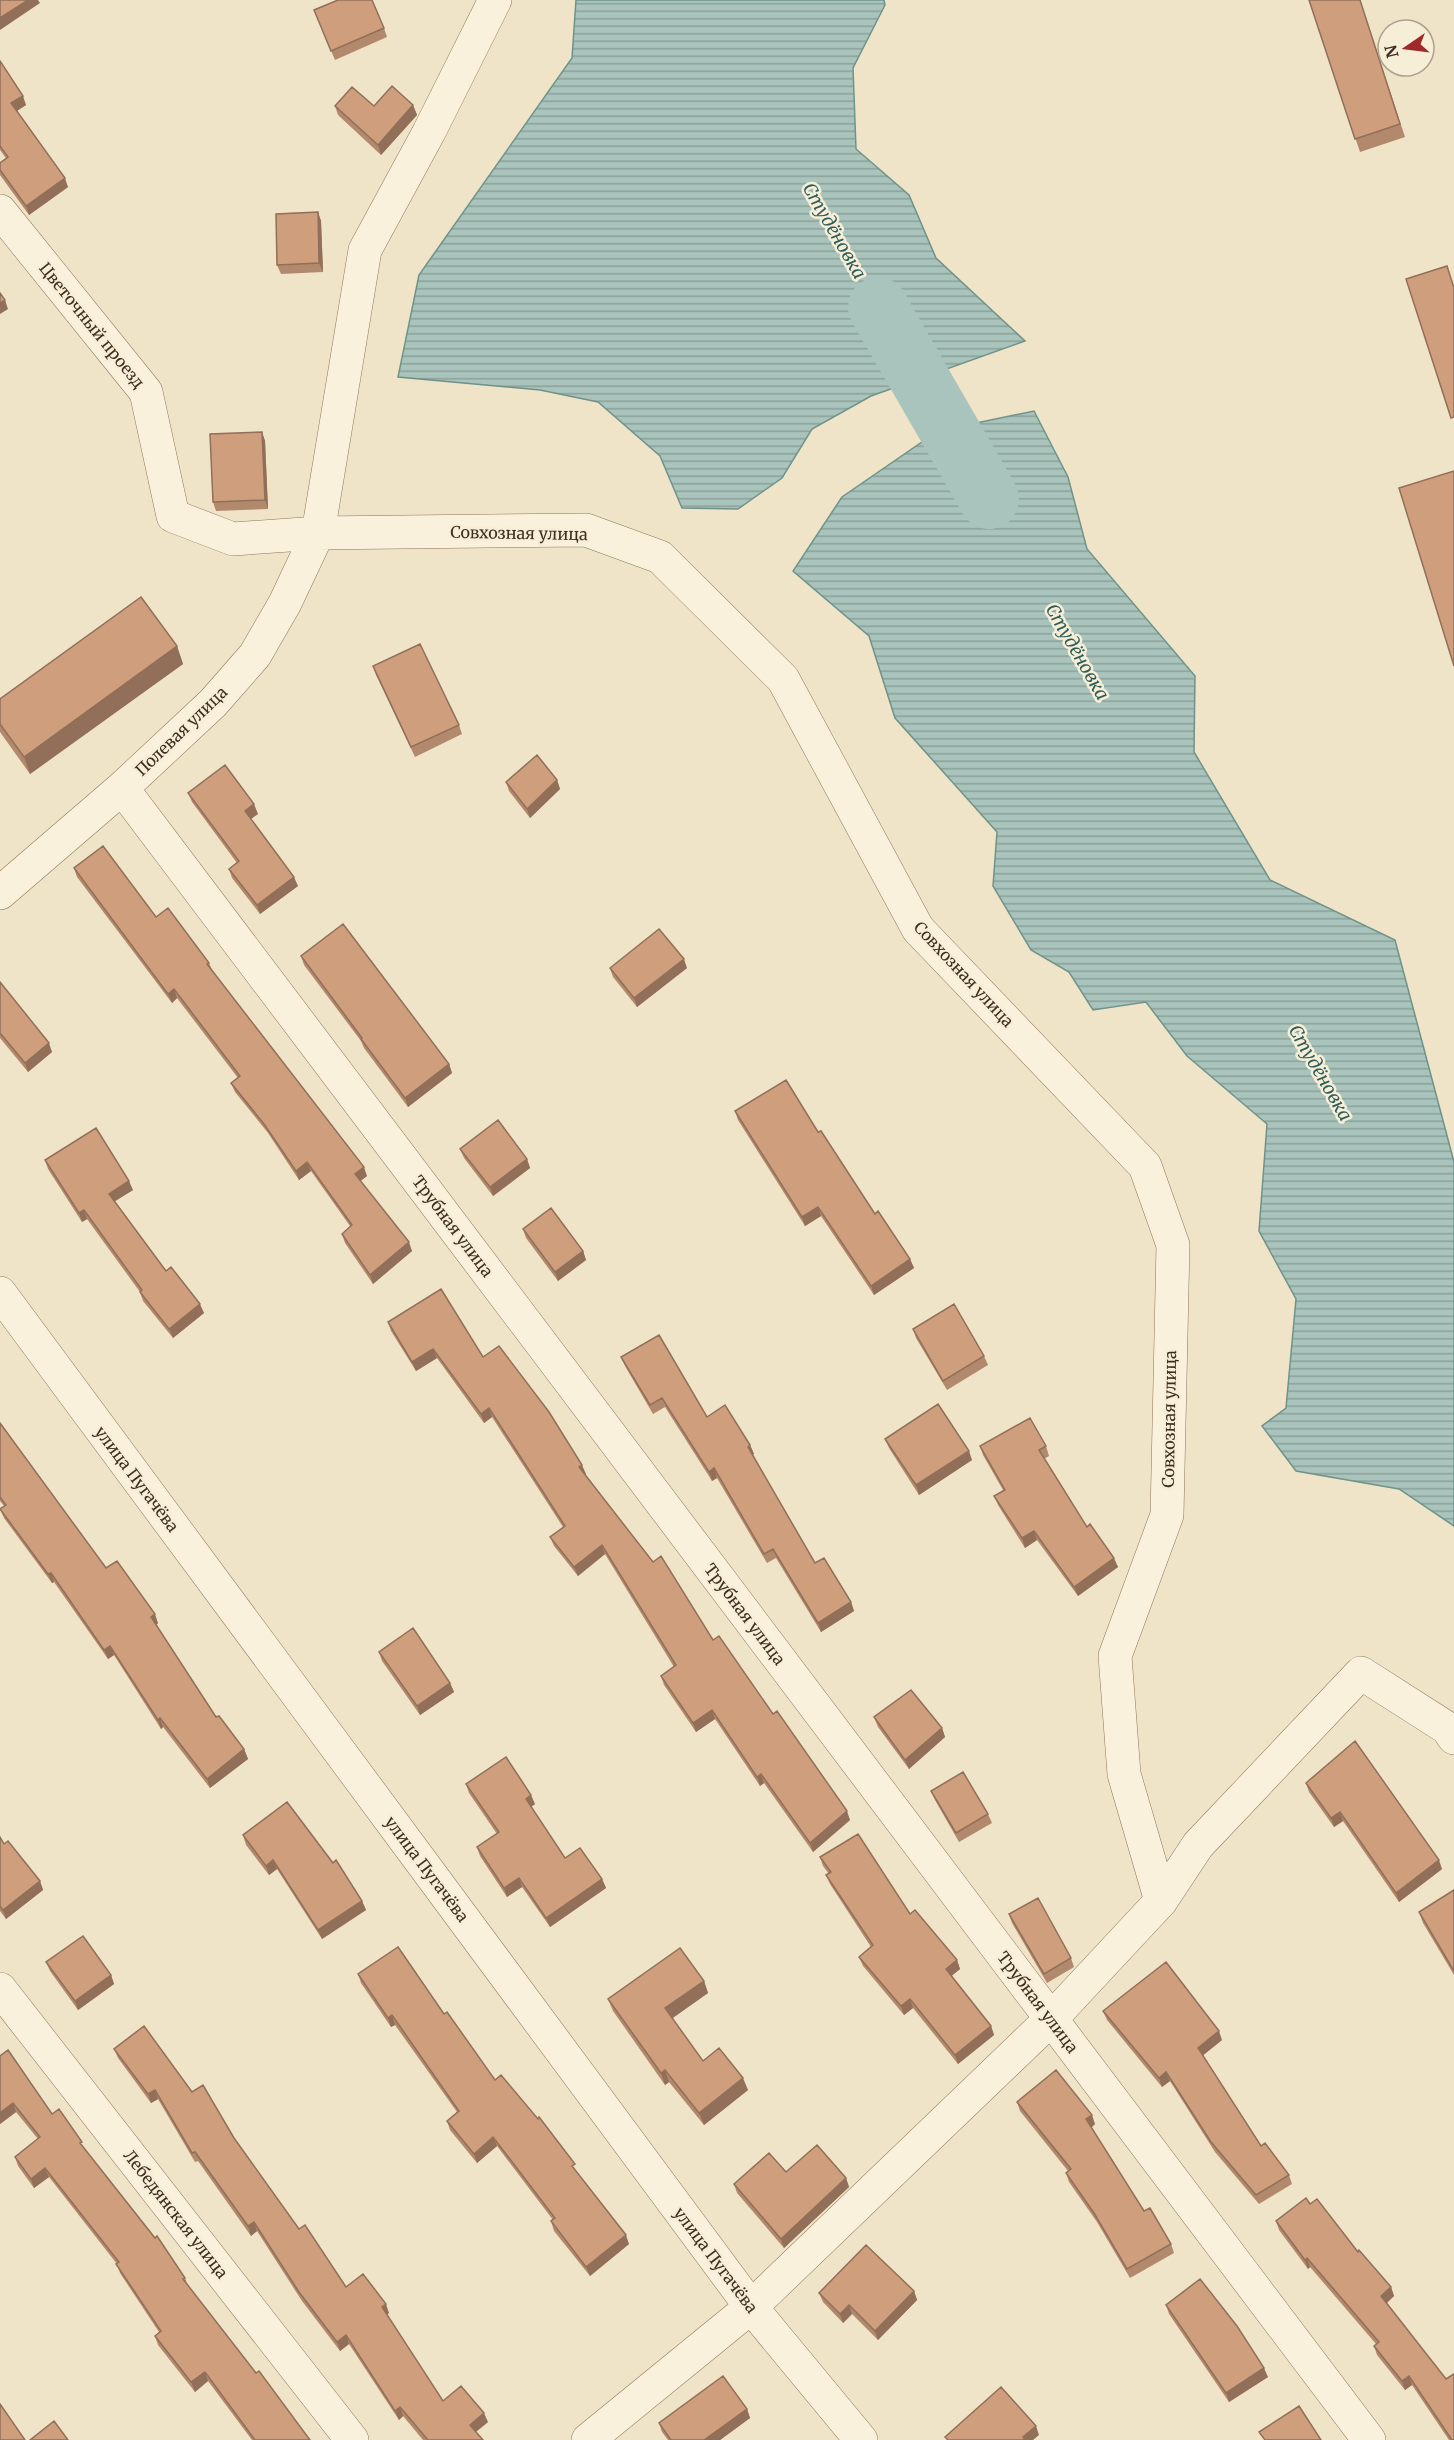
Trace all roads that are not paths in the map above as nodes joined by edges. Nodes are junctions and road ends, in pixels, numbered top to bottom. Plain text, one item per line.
1 (495, 0) edge
2 (0, 211) edge
3 (318, 533) junction
4 (122, 788) junction
5 (0, 893) edge
6 (0, 1293) edge
7 (1454, 1738) edge
8 (1161, 1900) junction
9 (0, 1989) edge
10 (1051, 2019) junction
11 (751, 2307) junction
12 (352, 2440) edge
13 (588, 2440) edge
14 (861, 2440) edge
15 (1369, 2440) edge

1 - 3 street
2 - 3 street, Цветочный проезд
3 - 4 street, Полевая улица
3 - 8 street, Совхозная улица
4 - 5 street, Полевая улица
4 - 10 street, Трубная улица
6 - 11 street, улица Пугачёва
7 - 8 street
8 - 10 street
9 - 12 street, Лебедянская улица
10 - 11 street
10 - 15 street, Трубная улица
11 - 13 street
11 - 14 street, улица Пугачёва

